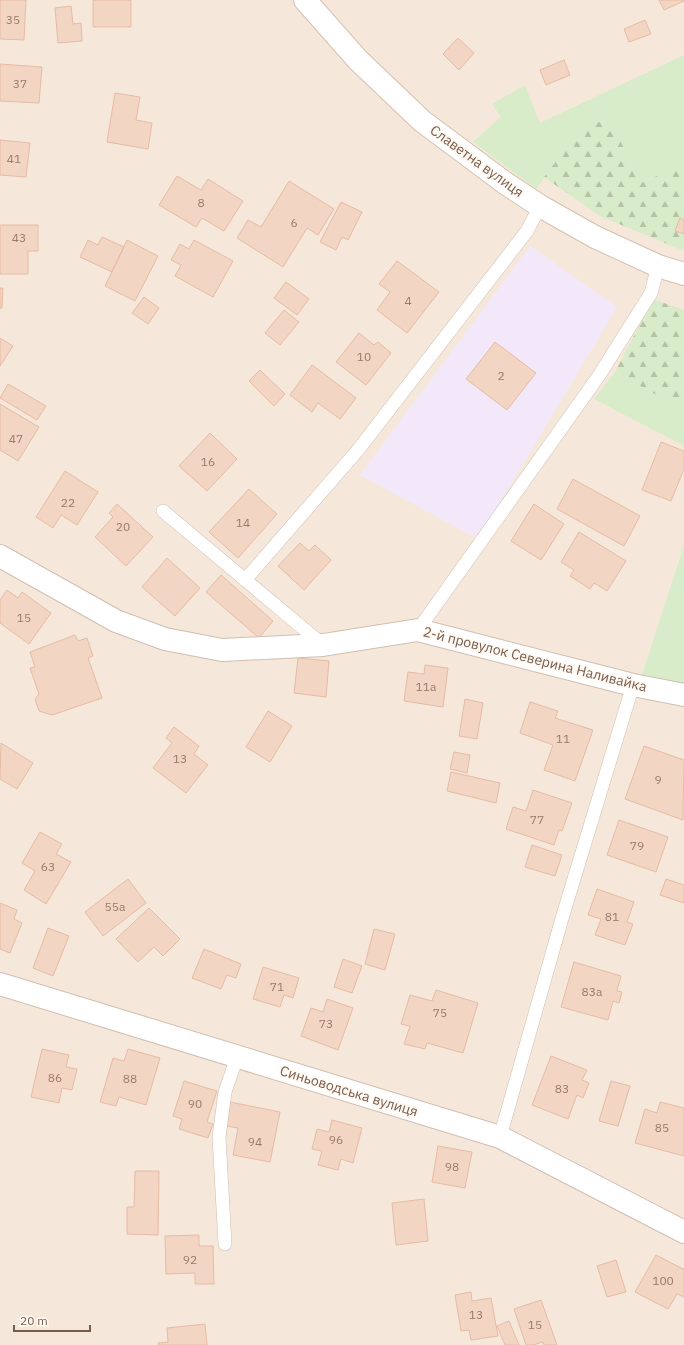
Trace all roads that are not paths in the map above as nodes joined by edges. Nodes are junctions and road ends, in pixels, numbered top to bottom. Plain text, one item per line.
1 (305, 0) edge
2 (540, 206) junction
3 (658, 266) junction
4 (684, 274) edge
5 (164, 511) dead end
6 (0, 556) edge
7 (245, 580) junction
8 (418, 630) junction
9 (323, 645) junction
10 (633, 685) junction
11 (684, 695) edge
12 (0, 984) edge
13 (237, 1057) junction
14 (500, 1137) junction
15 (684, 1232) edge
16 (225, 1244) dead end

1 - 2 street, Славетна вулиця
2 - 3 street, Славетна вулиця
2 - 7 lane
3 - 4 street, Славетна вулиця
3 - 8 lane
5 - 7 lane
6 - 9 street, 2-й провулок Северина Наливайка
7 - 9 lane
8 - 9 street, 2-й провулок Северина Наливайка
8 - 10 street, 2-й провулок Северина Наливайка
10 - 11 street, 2-й провулок Северина Наливайка
10 - 14 lane
12 - 13 street, Синьоводська вулиця
13 - 14 street, Синьоводська вулиця
13 - 16 lane
14 - 15 street, Синьоводська вулиця

